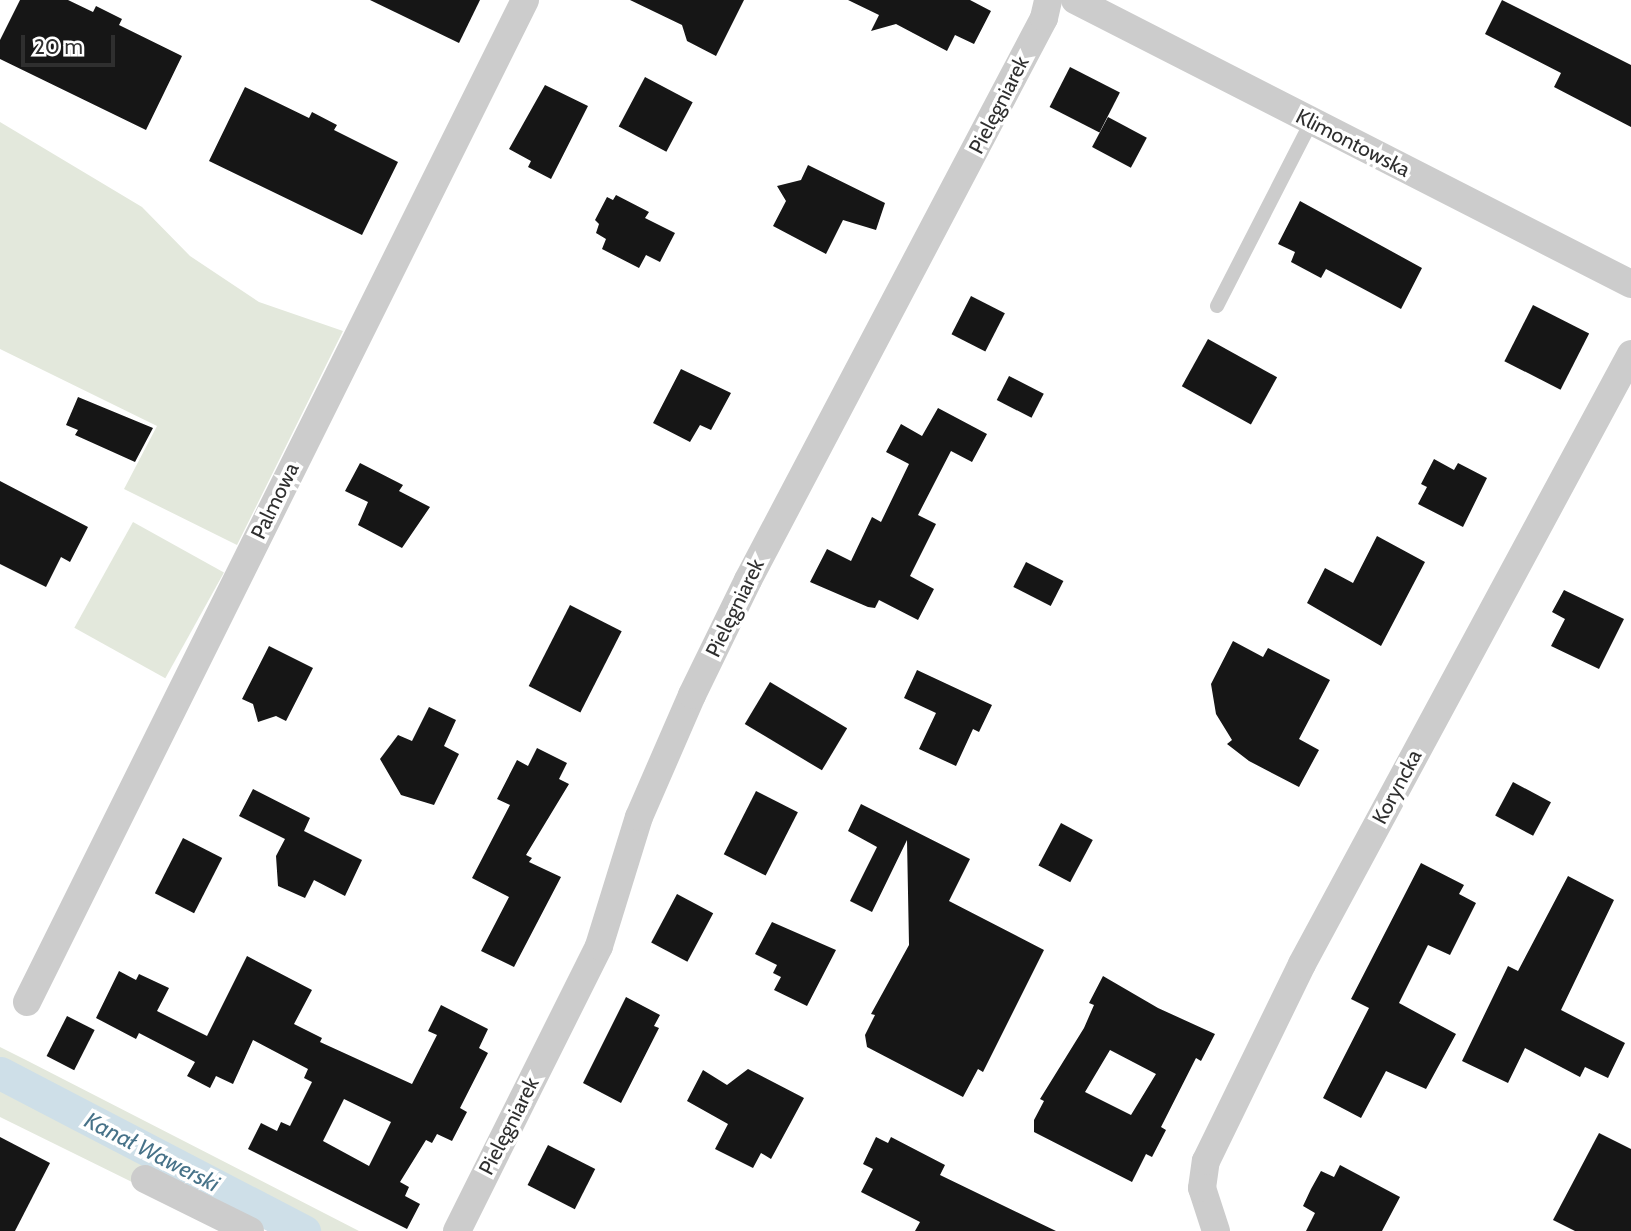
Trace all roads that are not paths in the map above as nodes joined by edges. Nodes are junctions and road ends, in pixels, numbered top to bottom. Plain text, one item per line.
1 (525, 0) edge
2 (1048, 0) edge
3 (1075, 0) edge
4 (1311, 122) junction
5 (1631, 284) edge
6 (1217, 306) dead end
7 (1631, 354) edge
8 (27, 1002) dead end
9 (145, 1179) dead end
10 (250, 1231) edge
11 (457, 1231) edge
12 (1216, 1231) edge

1 - 8 street, Palmowa
2 - 11 street, Pielęgniarek
3 - 4 street, Klimontowska
4 - 5 street, Klimontowska
4 - 6 lane
7 - 12 street, Koryncka
9 - 10 street

